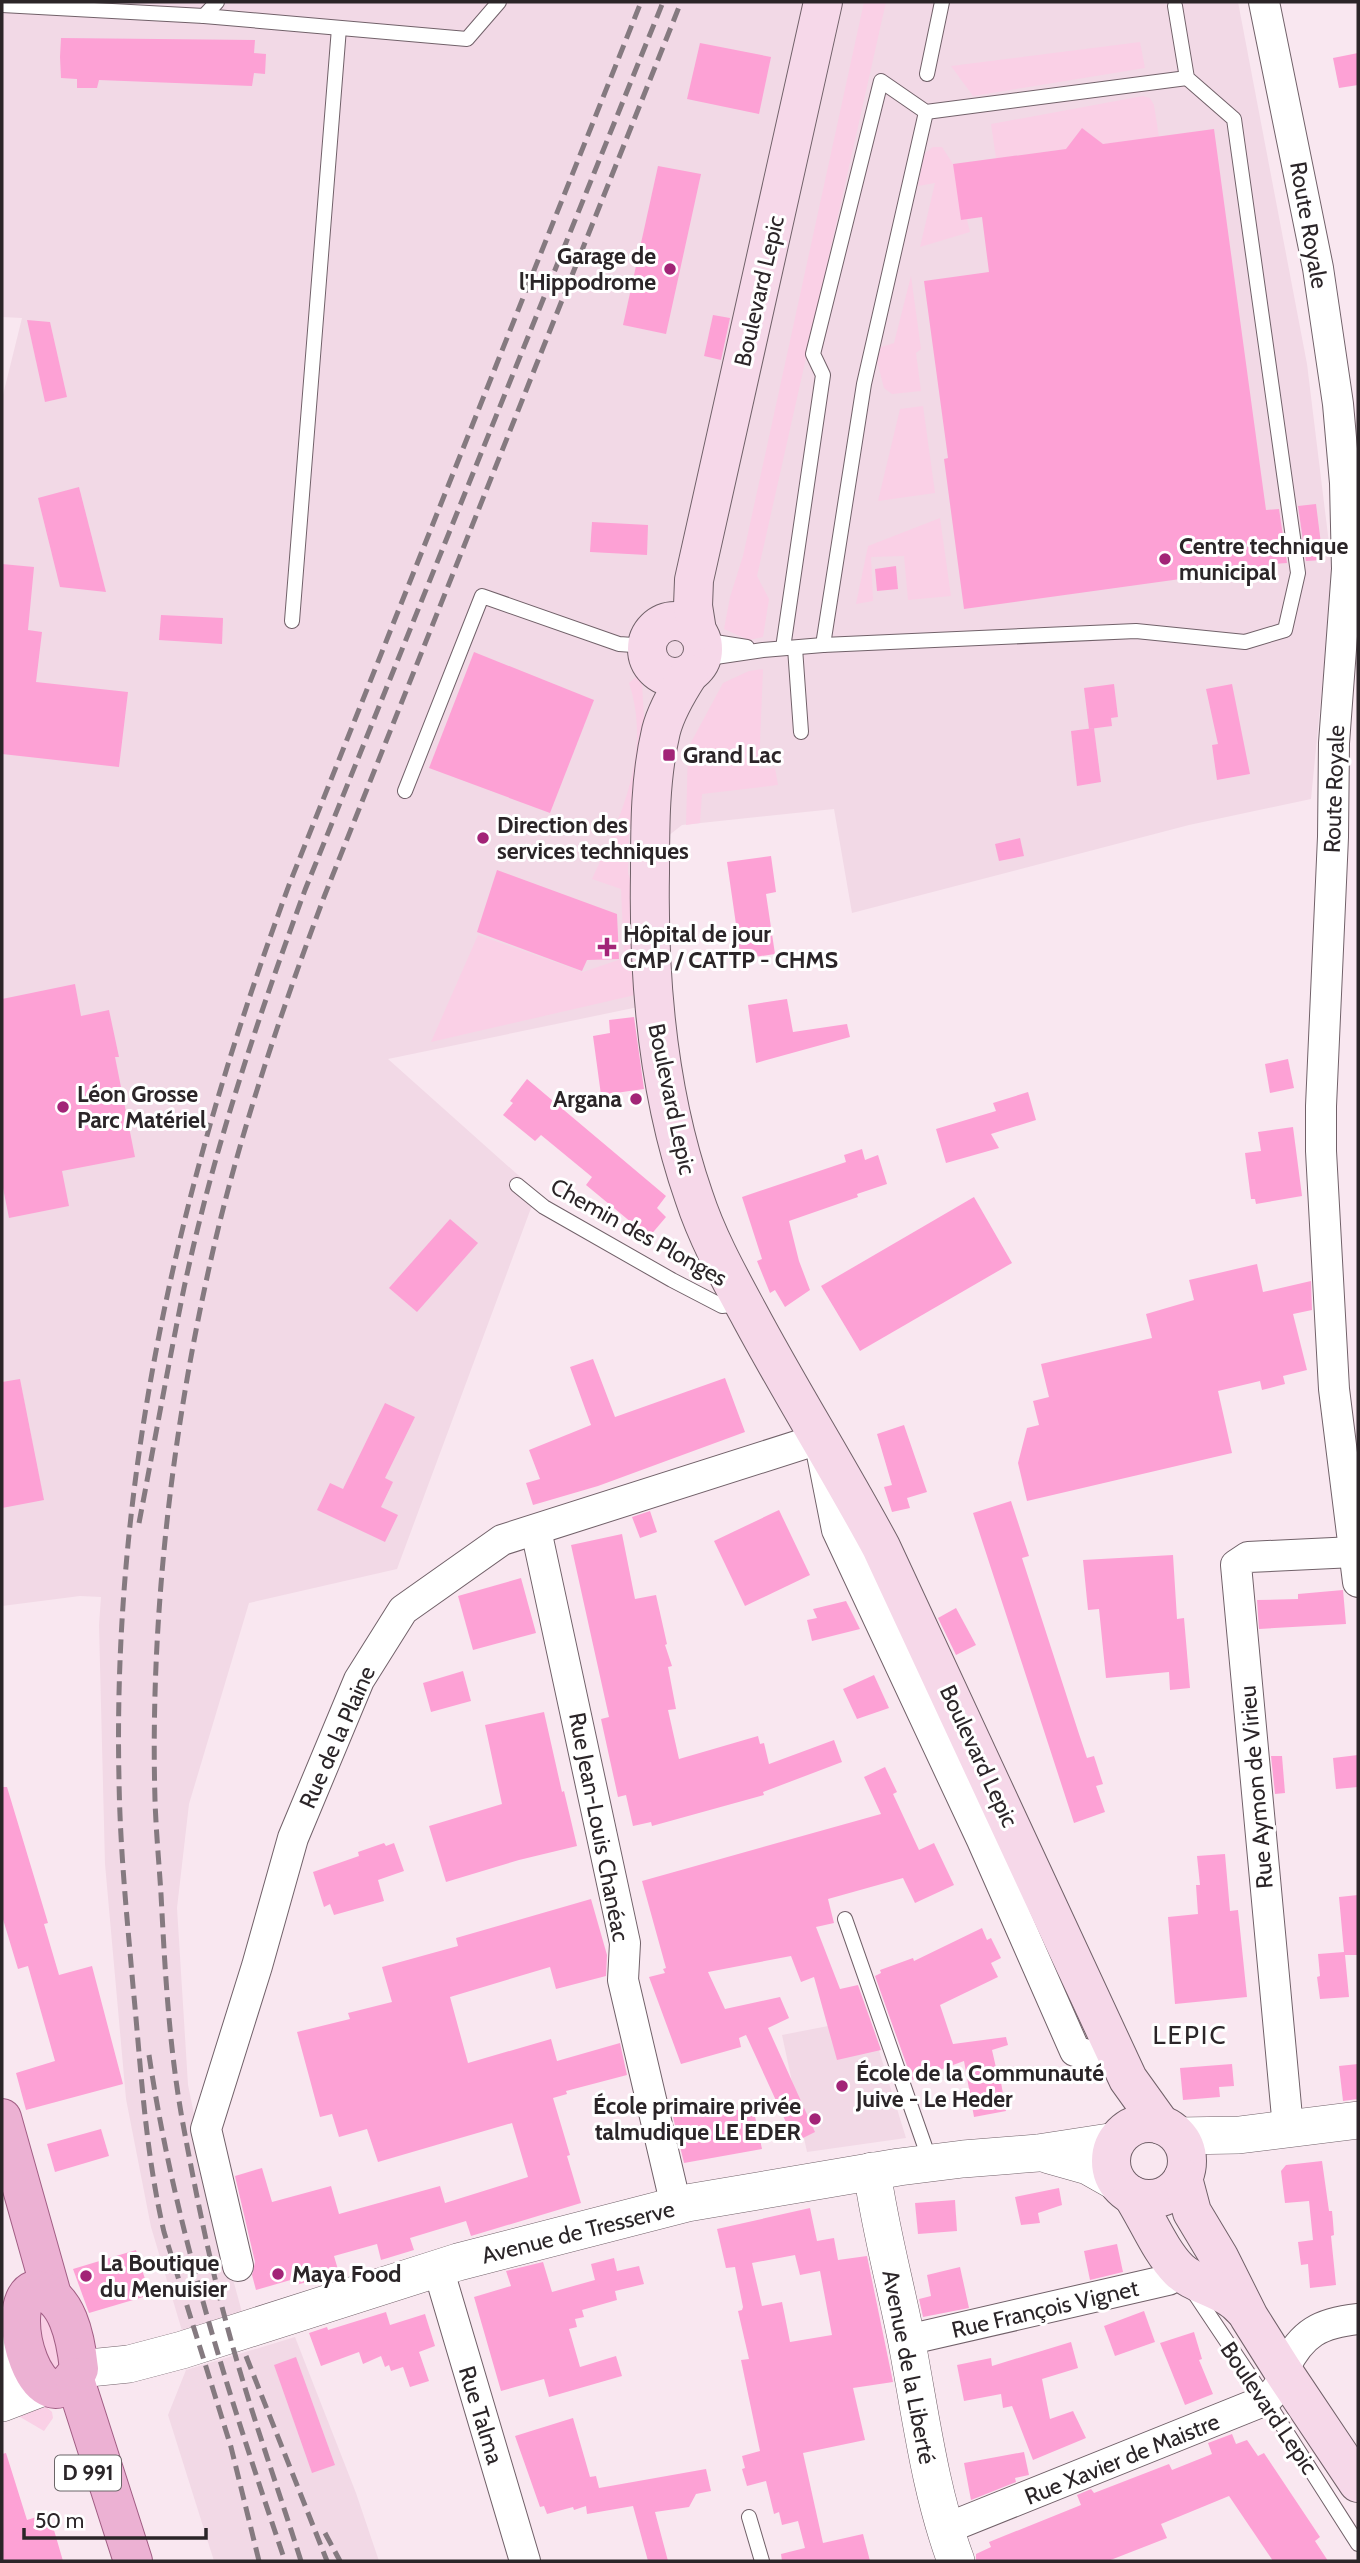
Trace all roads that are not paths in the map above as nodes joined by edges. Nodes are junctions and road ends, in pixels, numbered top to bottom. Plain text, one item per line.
1 (217, 2) edge
2 (499, 2) edge
3 (823, 2) edge
4 (942, 2) edge
5 (1264, 2) edge
6 (2, 5) edge
7 (1175, 6) dead end
8 (204, 16) junction
9 (339, 28) junction
10 (927, 74) dead end
11 (1187, 78) junction
12 (926, 112) junction
13 (292, 621) dead end
14 (823, 645) junction
15 (789, 648) junction
16 (679, 649) junction
17 (801, 732) dead end
18 (405, 791) dead end
19 (517, 1185) dead end
20 (744, 1304) junction
21 (819, 1439) junction
22 (536, 1530) junction
23 (1354, 1552) junction
24 (1358, 1581) edge
25 (845, 1919) dead end
26 (1124, 2067) junction
27 (2, 2118) edge
28 (1358, 2120) edge
29 (1288, 2128) junction
30 (1159, 2146) junction
31 (1038, 2153) junction
32 (930, 2162) junction
33 (872, 2171) junction
34 (2, 2188) edge
35 (1125, 2189) junction
36 (676, 2206) junction
37 (238, 2266) dead end
38 (438, 2268) junction
39 (1181, 2272) junction
40 (34, 2296) junction
41 (1249, 2317) junction
42 (1358, 2319) edge
43 (906, 2340) junction
44 (7, 2360) edge
45 (61, 2381) junction
46 (1275, 2386) junction
47 (2, 2403) edge
48 (1358, 2483) edge
49 (749, 2517) dead end
50 (1358, 2544) edge
51 (950, 2545) edge
52 (114, 2561) edge
53 (133, 2561) edge
54 (525, 2561) edge
55 (762, 2561) edge

1 - 8 lane
2 - 9 lane
3 - 16 main road, Boulevard Lepic
4 - 10 lane
5 - 23 street, Route Royale
6 - 8 lane
7 - 11 lane
8 - 9 lane
9 - 13 lane
11 - 12 lane
11 - 14 lane
12 - 14 lane
12 - 15 lane
14 - 15 lane
15 - 16 lane
15 - 17 lane
16 - 18 lane
16 - 20 main road, Boulevard Lepic
19 - 20 lane, Chemin des Plonges
20 - 21 main road, Boulevard Lepic
21 - 22 street, Rue de la Plaine
21 - 26 main road, Boulevard Lepic
21 - 26 street, Boulevard Lepic
22 - 36 street, Rue Jean-Louis Chanéac
22 - 37 street, Rue de la Plaine
23 - 24 street, Route Royale
23 - 29 street, Rue Aymon de Virieu
25 - 32 lane
26 - 30 main road, Boulevard Lepic
27 - 40 main road
28 - 29 street
29 - 30 street
30 - 31 street, Avenue de Tresserve
30 - 35 main road
30 - 35 main road
30 - 41 main road, Boulevard Lepic
31 - 32 street, Avenue de Tresserve
31 - 35 street, Avenue de Tresserve
32 - 33 street, Avenue de Tresserve
33 - 36 street, Avenue de Tresserve
33 - 43 street, Avenue de la Liberté
34 - 40 main road
35 - 39 main road, Boulevard Lepic
36 - 38 street, Avenue de Tresserve
38 - 45 street, Avenue de Tresserve
38 - 54 street, Rue Talma
39 - 41 main road, Boulevard Lepic
39 - 43 street, Rue François Vignet
39 - 46 lane, Boulevard Lepic
40 - 44 main road
40 - 45 main road
41 - 46 main road, Boulevard Lepic
42 - 46 street
43 - 51 street, Avenue de la Liberté
44 - 45 main road
45 - 47 street
45 - 52 main road, D 991
45 - 53 main road, D 991
46 - 48 main road, Boulevard Lepic
46 - 50 lane, Boulevard Lepic
46 - 51 street, Rue Xavier de Maistre
49 - 55 lane

